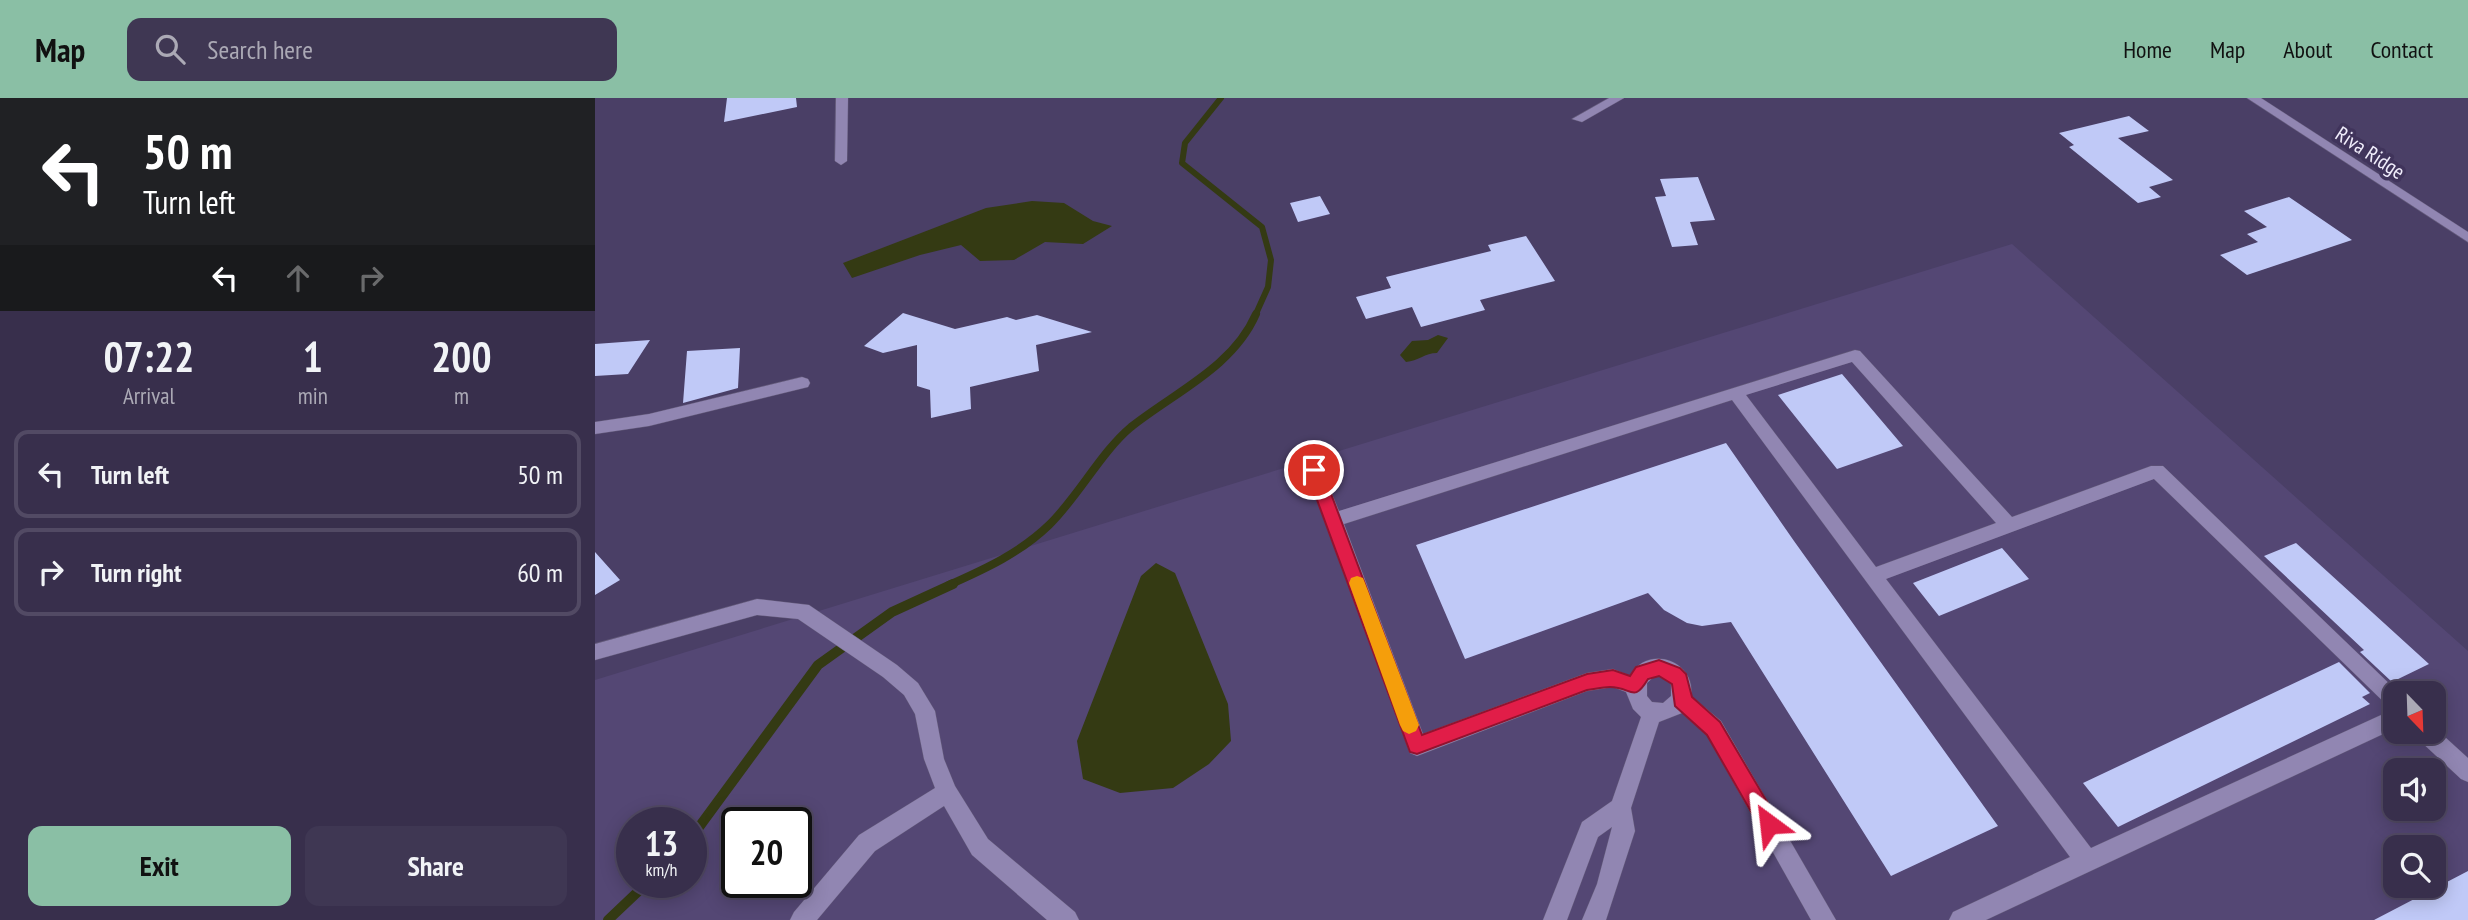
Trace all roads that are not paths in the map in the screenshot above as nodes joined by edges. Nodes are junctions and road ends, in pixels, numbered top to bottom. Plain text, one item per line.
1 (842, 98) edge
2 (1618, 98) edge
3 (2253, 98) edge
4 (1578, 119) dead end
5 (841, 162) dead end
6 (2468, 238) edge
7 (802, 383) dead end
8 (1735, 393) junction
9 (595, 428) edge
10 (1314, 470) dead end
11 (1334, 520) junction
12 (2009, 526) junction
13 (1873, 576) junction
14 (595, 652) edge
15 (1634, 686) junction
16 (2383, 690) edge
17 (1682, 700) junction
18 (1653, 711) junction
19 (2383, 724) edge
20 (2438, 744) edge
21 (2468, 772) edge
22 (947, 792) junction
23 (1620, 808) junction
24 (2087, 861) junction
25 (802, 920) edge
26 (1067, 920) edge
27 (1555, 920) edge
28 (1594, 920) edge
29 (1824, 920) edge
30 (1961, 920) edge

1 - 5 street
2 - 4 street
3 - 6 street, Riva Ridge
7 - 9 street
8 - 11 street
8 - 12 street
8 - 13 street
10 - 11 street
11 - 15 street
12 - 13 street
12 - 16 street
13 - 24 street
14 - 22 street
15 - 17 street
15 - 18 street
17 - 18 street
17 - 29 street
18 - 23 street
19 - 24 street
20 - 21 street
22 - 25 street
22 - 26 street
23 - 27 street
23 - 28 street
24 - 30 street

